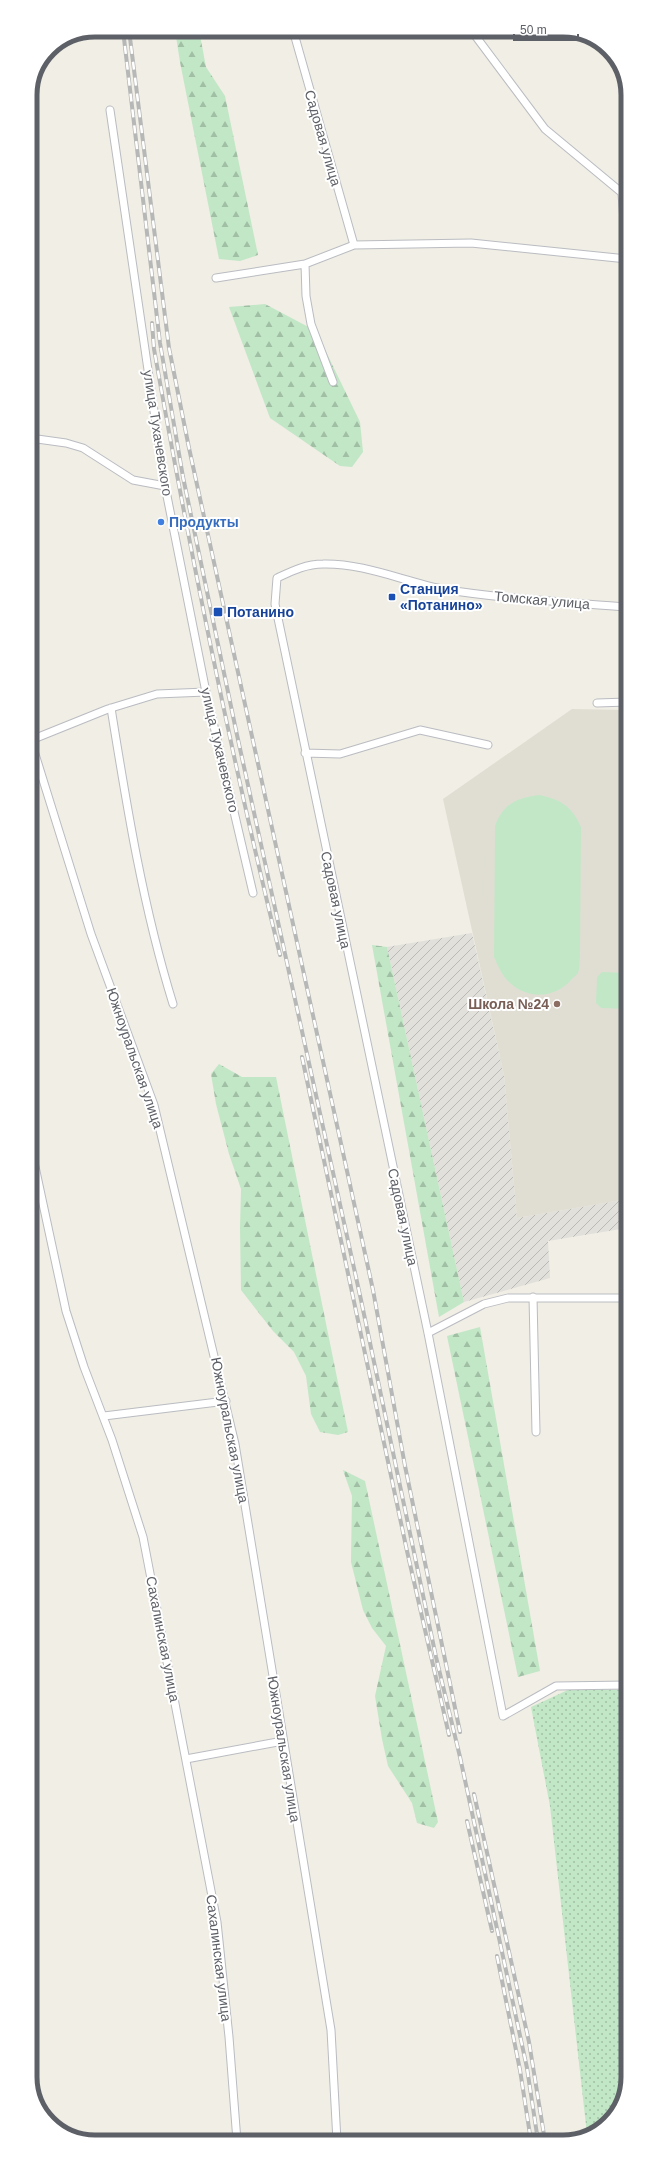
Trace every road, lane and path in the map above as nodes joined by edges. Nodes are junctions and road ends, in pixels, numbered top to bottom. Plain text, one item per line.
1 (295, 37) edge
2 (476, 37) edge
3 (110, 110) dead end
4 (621, 192) edge
5 (354, 245) junction
6 (621, 259) edge
7 (305, 264) junction
8 (216, 278) dead end
9 (333, 382) dead end
10 (37, 439) edge
11 (165, 486) junction
12 (386, 576) joint
13 (621, 606) edge
14 (206, 692) junction
15 (621, 702) edge
16 (596, 703) dead end
17 (111, 708) junction
18 (37, 737) edge
19 (488, 745) dead end
20 (305, 753) junction
21 (37, 758) edge
22 (253, 893) dead end
23 (173, 1004) dead end
24 (37, 1176) edge
25 (533, 1297) junction
26 (621, 1298) edge
27 (428, 1333) junction
28 (226, 1401) junction
29 (104, 1416) junction
30 (536, 1432) dead end
31 (621, 1685) edge
32 (283, 1741) junction
33 (186, 1759) junction
34 (237, 2135) edge
35 (337, 2135) edge

1 - 5 street, Садовая улица
2 - 4 street
3 - 11 street, улица Тухачевского
5 - 6 street
5 - 7 street
7 - 8 street
7 - 9 street
10 - 11 street
11 - 14 street, улица Тухачевского
12 - 13 street, Томская улица
12 - 20 street, Садовая улица
14 - 17 street
14 - 22 street, улица Тухачевского
15 - 16 street
17 - 18 street
17 - 23 street
19 - 20 street
20 - 27 street, Садовая улица
21 - 28 street, Южноуральская улица
24 - 29 street, Сахалинская улица
25 - 26 street
25 - 27 street
25 - 30 street
27 - 31 street, Садовая улица
28 - 29 street
28 - 32 street, Южноуральская улица
29 - 33 street, Сахалинская улица
32 - 33 street
32 - 35 street, Южноуральская улица
33 - 34 street, Сахалинская улица

